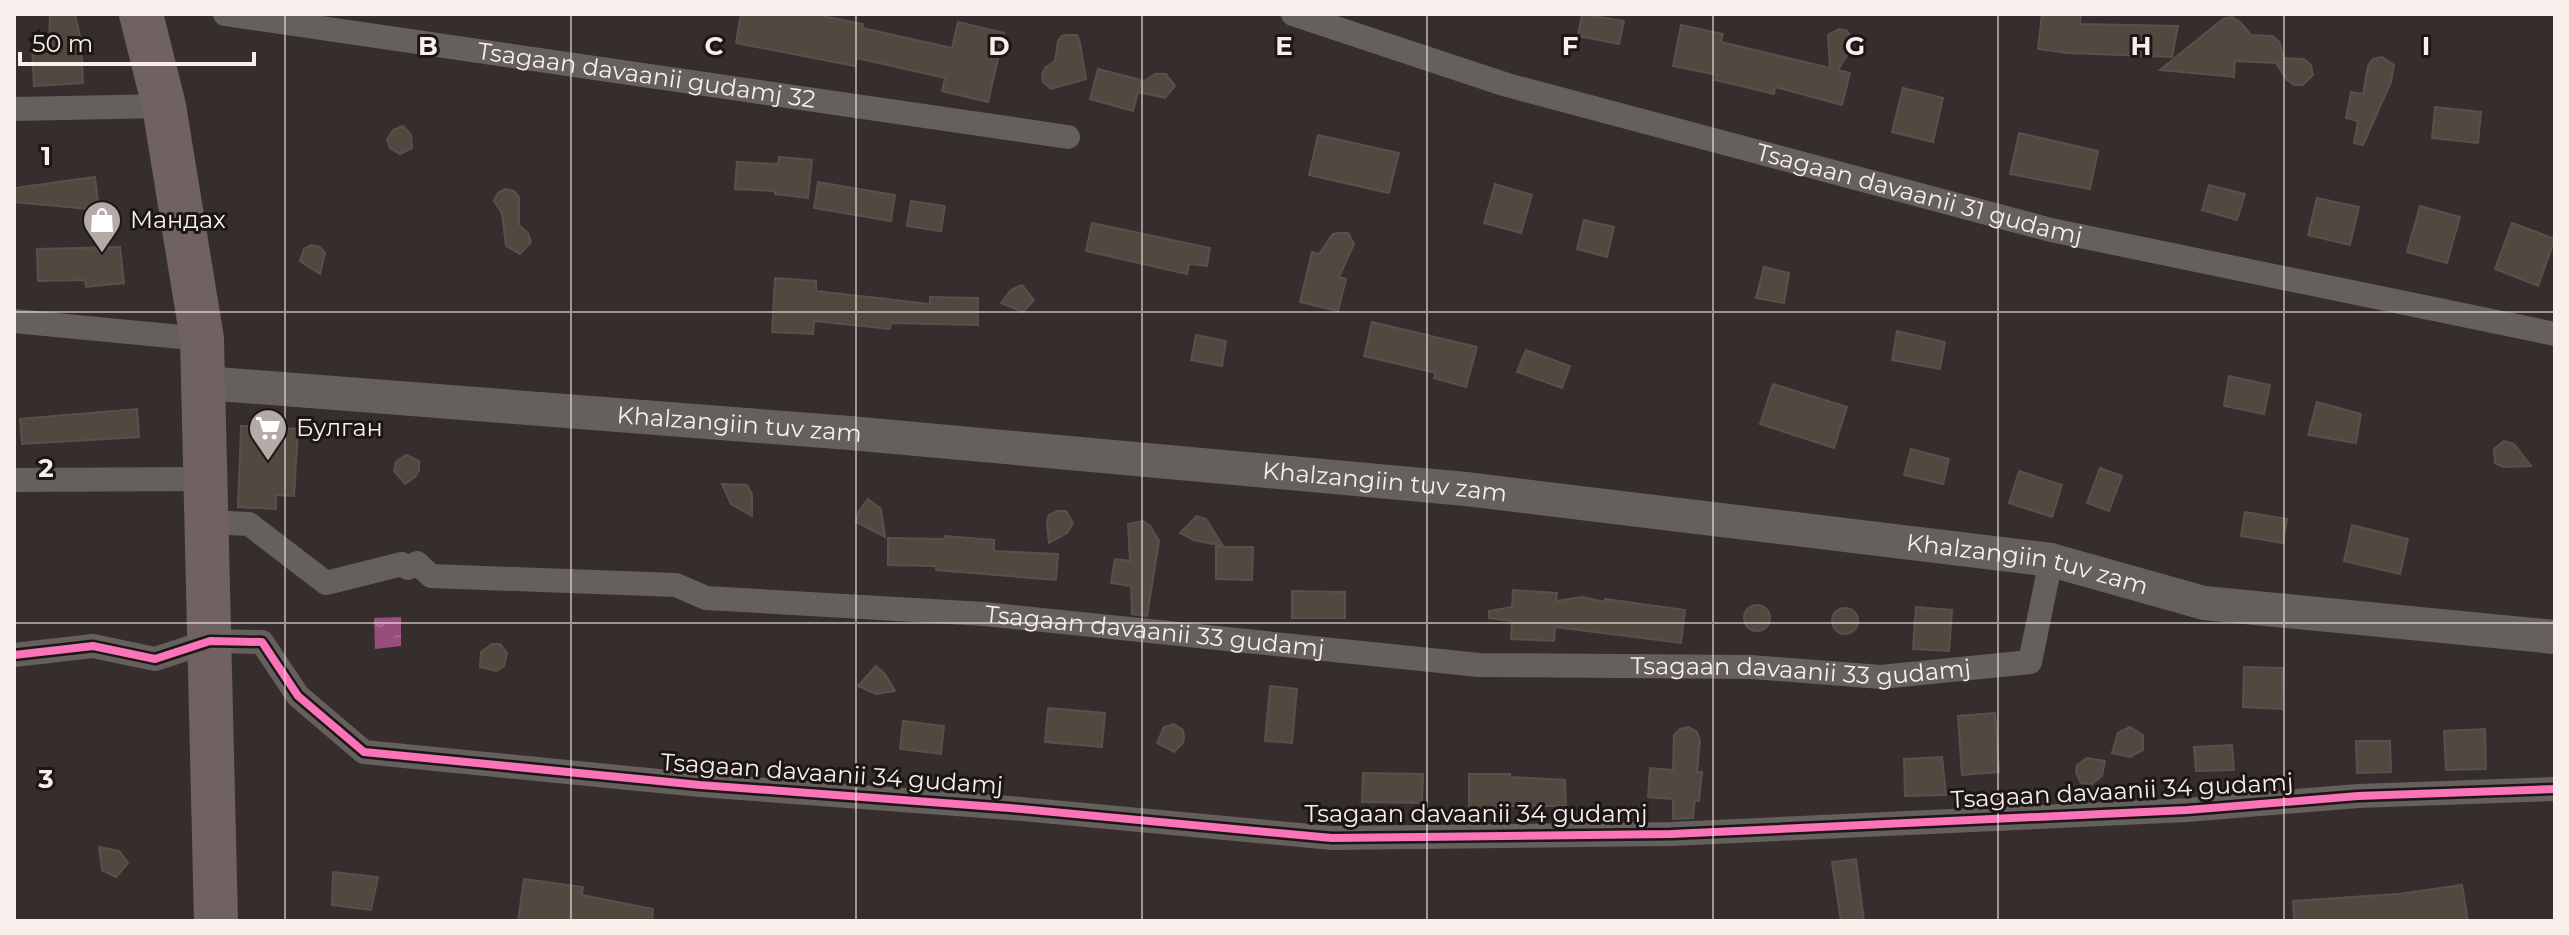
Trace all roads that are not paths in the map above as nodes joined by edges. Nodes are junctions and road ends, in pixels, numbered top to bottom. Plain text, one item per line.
1 (141, 14) edge
2 (225, 14) edge
3 (1293, 14) edge
4 (164, 106) junction
5 (14, 109) edge
6 (1068, 137) dead end
7 (14, 321) edge
8 (2555, 334) edge
9 (202, 339) junction
10 (205, 383) junction
11 (206, 479) junction
12 (14, 480) edge
13 (207, 522) junction
14 (2051, 560) junction
15 (2555, 637) edge
16 (210, 641) junction
17 (14, 655) edge
18 (2555, 789) edge
19 (216, 921) edge

1 - 4 highway
2 - 6 street, Tsagaan davaanii gudamj 32
3 - 8 street, Tsagaan davaanii 31 gudamj
4 - 5 street
4 - 9 highway
7 - 9 street
9 - 10 highway
10 - 11 highway
10 - 14 street, Khalzangiin tuv zam
11 - 12 street
11 - 13 highway
13 - 14 street, Tsagaan davaanii 33 gudamj
13 - 16 highway
14 - 15 street, Khalzangiin tuv zam
16 - 17 street
16 - 18 street, Tsagaan davaanii 34 gudamj
16 - 19 highway

